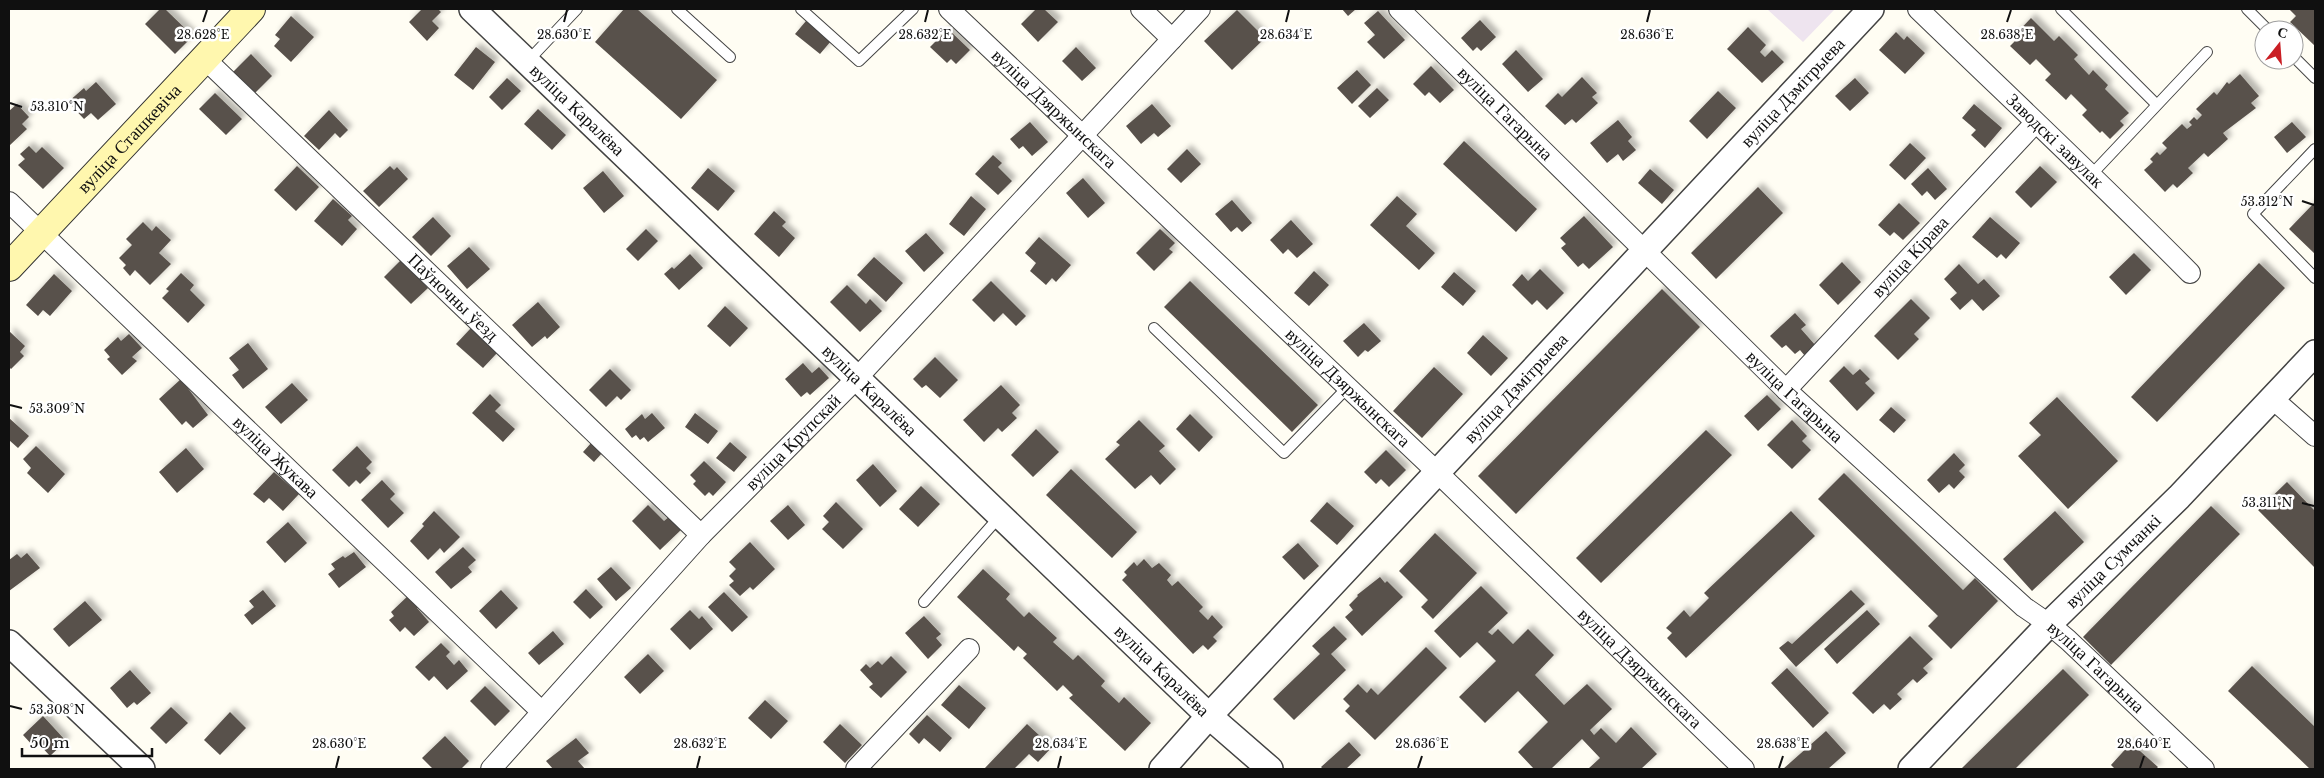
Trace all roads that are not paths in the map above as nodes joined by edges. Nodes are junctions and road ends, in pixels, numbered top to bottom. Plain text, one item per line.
1 (251, 9) edge
2 (472, 9) edge
3 (577, 9) edge
4 (677, 9) edge
5 (800, 9) edge
6 (913, 9) edge
7 (949, 9) edge
8 (1141, 9) edge
9 (1200, 9) edge
10 (1399, 9) edge
11 (1871, 9) edge
12 (1918, 9) edge
13 (2061, 9) edge
14 (2247, 9) edge
15 (2258, 20) edge
16 (1172, 39) junction
17 (2207, 52) dead end
18 (730, 57) dead end
19 (205, 59) junction
20 (527, 62) junction
21 (2304, 67) edge
22 (2315, 78) edge
23 (2157, 105) junction
24 (2035, 123) junction
25 (1082, 136) junction
26 (2315, 149) edge
27 (2092, 174) junction
28 (9, 202) edge
29 (42, 233) junction
30 (1645, 250) junction
31 (9, 267) edge
32 (2190, 273) dead end
33 (2315, 278) edge
34 (1154, 328) dead end
35 (2315, 353) edge
36 (858, 378) junction
37 (1348, 387) junction
38 (1786, 390) junction
39 (2272, 399) junction
40 (2315, 436) edge
41 (1437, 472) junction
42 (1001, 516) junction
43 (701, 535) junction
44 (924, 602) dead end
45 (2049, 624) junction
46 (9, 643) edge
47 (969, 649) dead end
48 (542, 712) junction
49 (1209, 716) junction
50 (142, 769) edge
51 (491, 769) edge
52 (856, 769) edge
53 (1162, 769) edge
54 (1270, 769) edge
55 (1744, 769) edge
56 (1911, 769) edge
57 (2204, 769) edge

1 - 19 main road, вуліца Сташкевіча
2 - 20 street, вуліца Каралёва
3 - 20 lane
4 - 18 lane
5 - 6 lane
7 - 25 street, вуліца Дзяржынскага
8 - 16 street
9 - 16 street, вуліца Крупскай
10 - 30 street, вуліца Гагарына
11 - 30 street, вуліца Дзмітрыева
12 - 24 street, Заводскі завулак
13 - 23 lane
14 - 15 lane
16 - 25 street, вуліца Крупскай
17 - 23 lane
19 - 29 main road, вуліца Сташкевіча
19 - 43 street, Паўночны ўезд
20 - 36 street, вуліца Каралёва
21 - 22 lane
23 - 27 lane
24 - 27 street, Заводскі завулак
24 - 38 street, вуліца Кірава
25 - 36 street, вуліца Крупскай
25 - 37 street, вуліца Дзяржынскага
26 - 33 lane
27 - 32 street, Заводскі завулак
28 - 29 street, вуліца Жукава
29 - 31 main road, вуліца Сташкевіча
29 - 48 street, вуліца Жукава
30 - 38 street, вуліца Гагарына
30 - 41 street, вуліца Дзмітрыева
34 - 37 lane
35 - 39 street, вуліца Сумчанкі
36 - 42 street, вуліца Каралёва
36 - 43 street, вуліца Крупскай
37 - 41 street, вуліца Дзяржынскага
38 - 45 street, вуліца Гагарына
39 - 40 street
39 - 45 street, вуліца Сумчанкі
41 - 49 street, вуліца Дзмітрыева
41 - 55 street, вуліца Дзяржынскага
42 - 44 lane
42 - 49 street, вуліца Каралёва
43 - 48 street, вуліца Крупскай
45 - 56 street, вуліца Сумчанкі
45 - 57 street, вуліца Гагарына
46 - 50 street
47 - 52 street
48 - 51 street, вуліца Крупскай
49 - 53 street, вуліца Дзмітрыева
49 - 54 street, вуліца Каралёва

